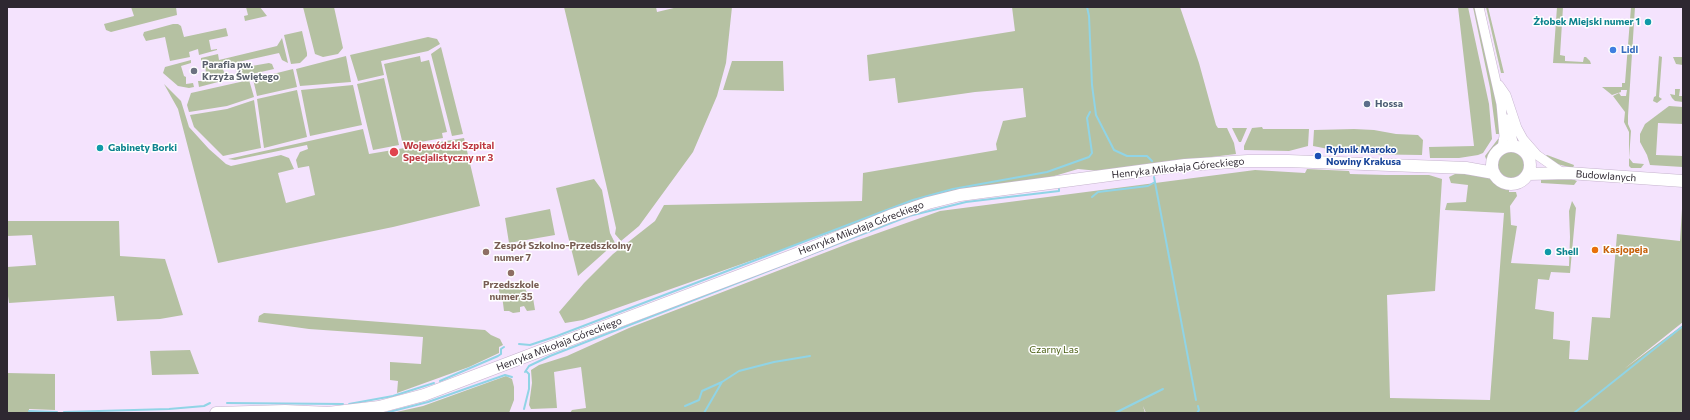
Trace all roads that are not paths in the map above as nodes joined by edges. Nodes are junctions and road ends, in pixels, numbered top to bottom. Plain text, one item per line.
1 (1479, 7) edge
2 (1496, 81) junction
3 (1508, 147) junction
4 (1493, 160) junction
5 (1466, 168) junction
6 (1529, 168) junction
7 (1564, 172) junction
8 (1494, 173) junction
9 (1683, 181) edge
10 (216, 413) edge
11 (329, 413) edge

1 - 2 street
2 - 3 street
2 - 7 street
3 - 4 main road
3 - 6 main road
4 - 5 main road, Henryka Mikołaja Góreckiego
4 - 8 main road
5 - 8 main road, Henryka Mikołaja Góreckiego
5 - 11 main road, Henryka Mikołaja Góreckiego
6 - 7 main road, Budowlanych
6 - 8 main road
7 - 9 main road, Budowlanych
10 - 11 main road, Henryka Mikołaja Góreckiego

